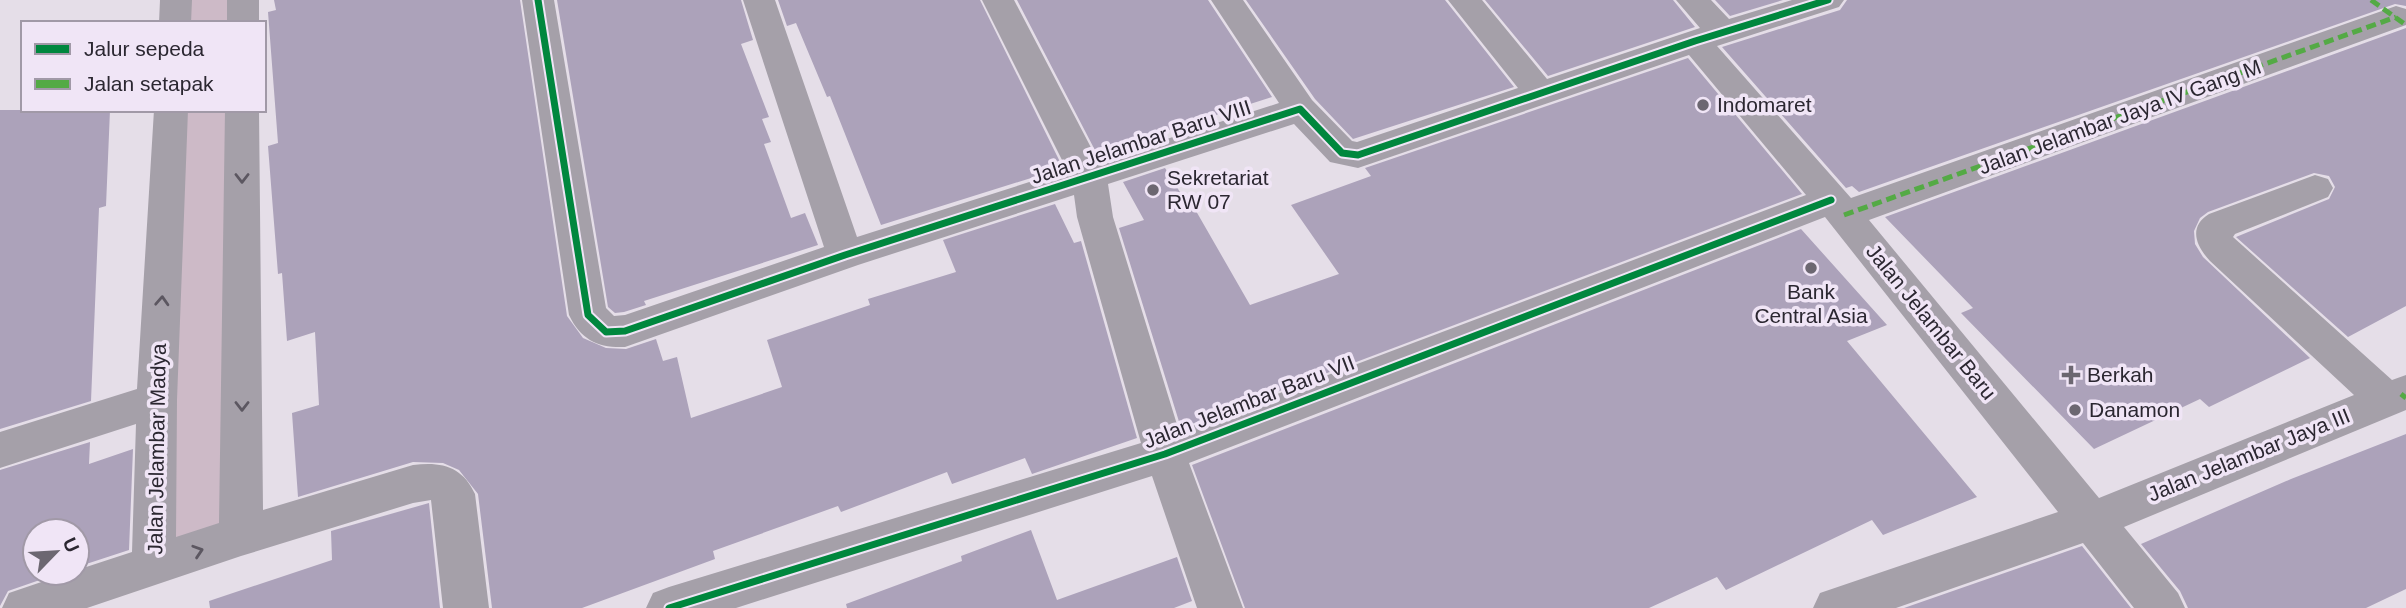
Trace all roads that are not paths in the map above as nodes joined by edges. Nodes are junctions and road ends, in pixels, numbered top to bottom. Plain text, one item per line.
1 (176, 0) edge
2 (243, 0) edge
3 (538, 0) edge
4 (760, 0) edge
5 (998, 0) edge
6 (1227, 0) edge
7 (1464, 0) edge
8 (1692, 0) edge
9 (1828, 0) edge
10 (2391, 14) edge
11 (175, 21) edge
12 (243, 21) edge
13 (1709, 36) junction
14 (1540, 93) junction
15 (1300, 109) junction
16 (171, 112) edge
17 (243, 112) edge
18 (1089, 178) junction
19 (2315, 188) dead end
20 (1838, 207) junction
21 (845, 255) junction
22 (2400, 396) edge
23 (157, 400) junction
24 (0, 450) edge
25 (1165, 454) junction
26 (2093, 520) junction
27 (241, 536) junction
28 (154, 565) junction
29 (25, 608) edge
30 (466, 608) edge
31 (669, 608) edge
32 (1220, 608) edge
33 (1836, 608) edge
34 (2162, 608) edge

1 - 11 street
2 - 12 street
3 - 21 street, Jalan Jelambar Baru VIII
4 - 21 street
5 - 18 street
6 - 15 street
7 - 14 street
8 - 13 street, Jalan Jelambar Baru
9 - 13 street
10 - 20 street, Jalan Jelambar Jaya IV Gang M
13 - 14 street
13 - 20 street, Jalan Jelambar Baru
14 - 15 street
15 - 18 street, Jalan Jelambar Baru VIII
23 -> 16 street, Jalan Jelambar Madya
17 -> 27 street
18 - 21 street, Jalan Jelambar Baru VIII
18 - 25 street
19 - 22 street
20 - 25 street, Jalan Jelambar Baru VII
20 - 26 street, Jalan Jelambar Baru
22 - 26 street, Jalan Jelambar Jaya III
23 - 24 street
23 - 28 street, Jalan Jelambar Madya
25 - 31 street, Jalan Jelambar Baru VII
25 - 32 street
26 - 33 street, Jalan Jelambar Jaya III
26 - 34 street, Jalan Jelambar Baru
28 -> 27 street, Jalan Jelambar Madya
27 - 30 street
28 - 29 street

